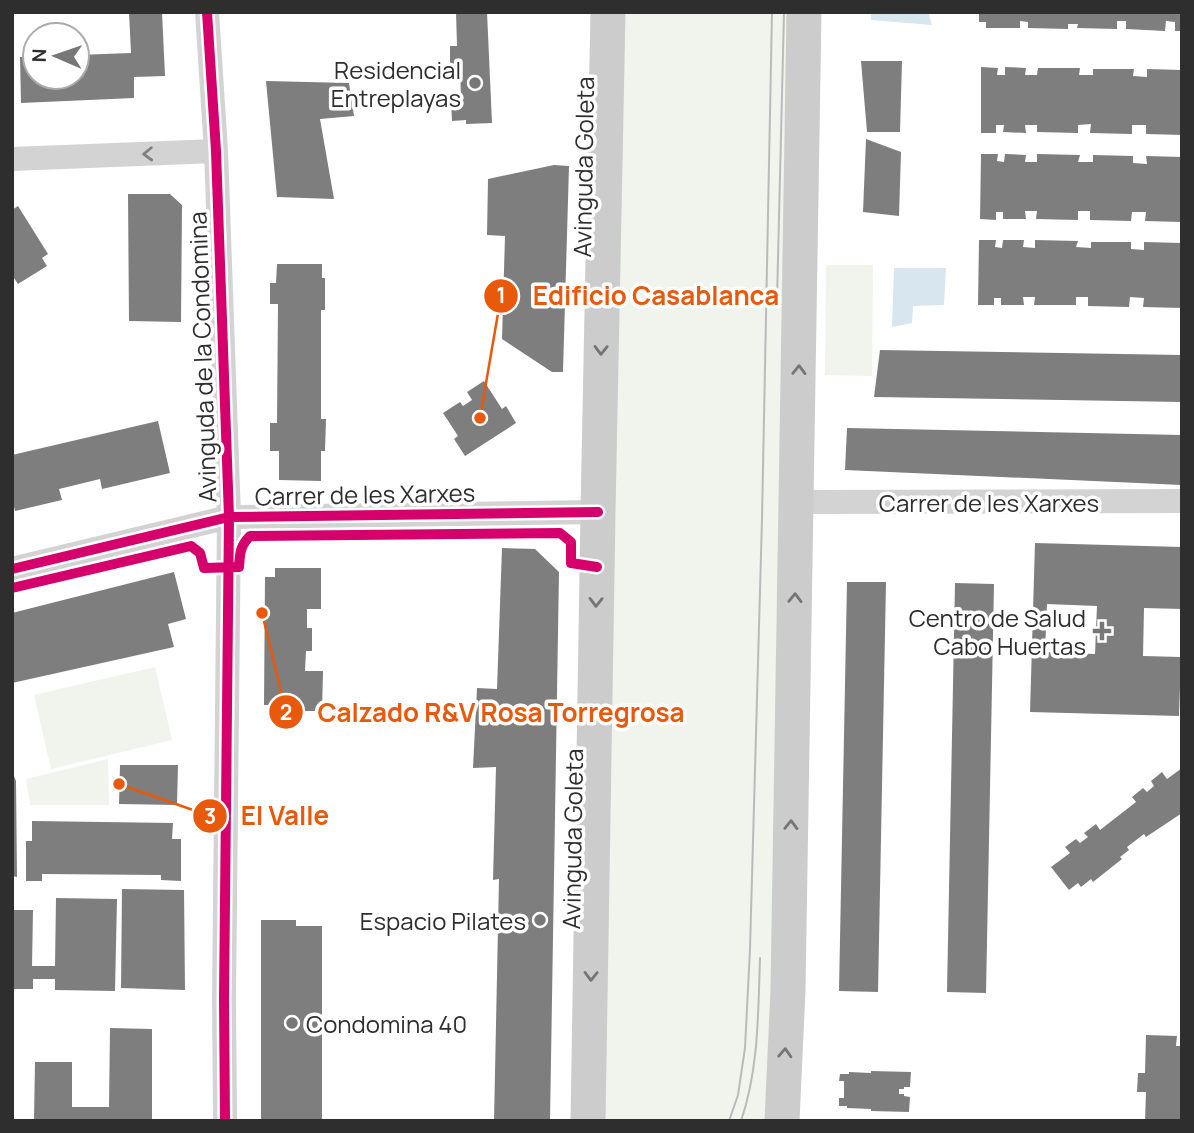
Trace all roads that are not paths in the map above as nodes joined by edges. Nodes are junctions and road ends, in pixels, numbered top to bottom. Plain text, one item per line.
1 (207, 12) edge
2 (608, 12) edge
3 (804, 12) edge
4 (216, 151) junction
5 (12, 159) edge
6 (1182, 501) edge
7 (796, 502) junction
8 (598, 512) junction
9 (229, 517) junction
10 (12, 569) edge
11 (225, 1121) edge
12 (588, 1121) edge
13 (782, 1121) edge

1 - 4 street, Avinguda de la Condomina
2 -> 8 main road, Avinguda Goleta
7 -> 3 main road
4 -> 5 street
4 - 9 street, Avinguda de la Condomina
6 - 7 street, Carrer de les Xarxes
13 -> 7 main road
8 - 9 street, Carrer de les Xarxes
8 -> 12 main road, Avinguda Goleta
9 - 10 street, Carrer de les Xarxes
9 - 11 street, Avinguda de la Condomina

